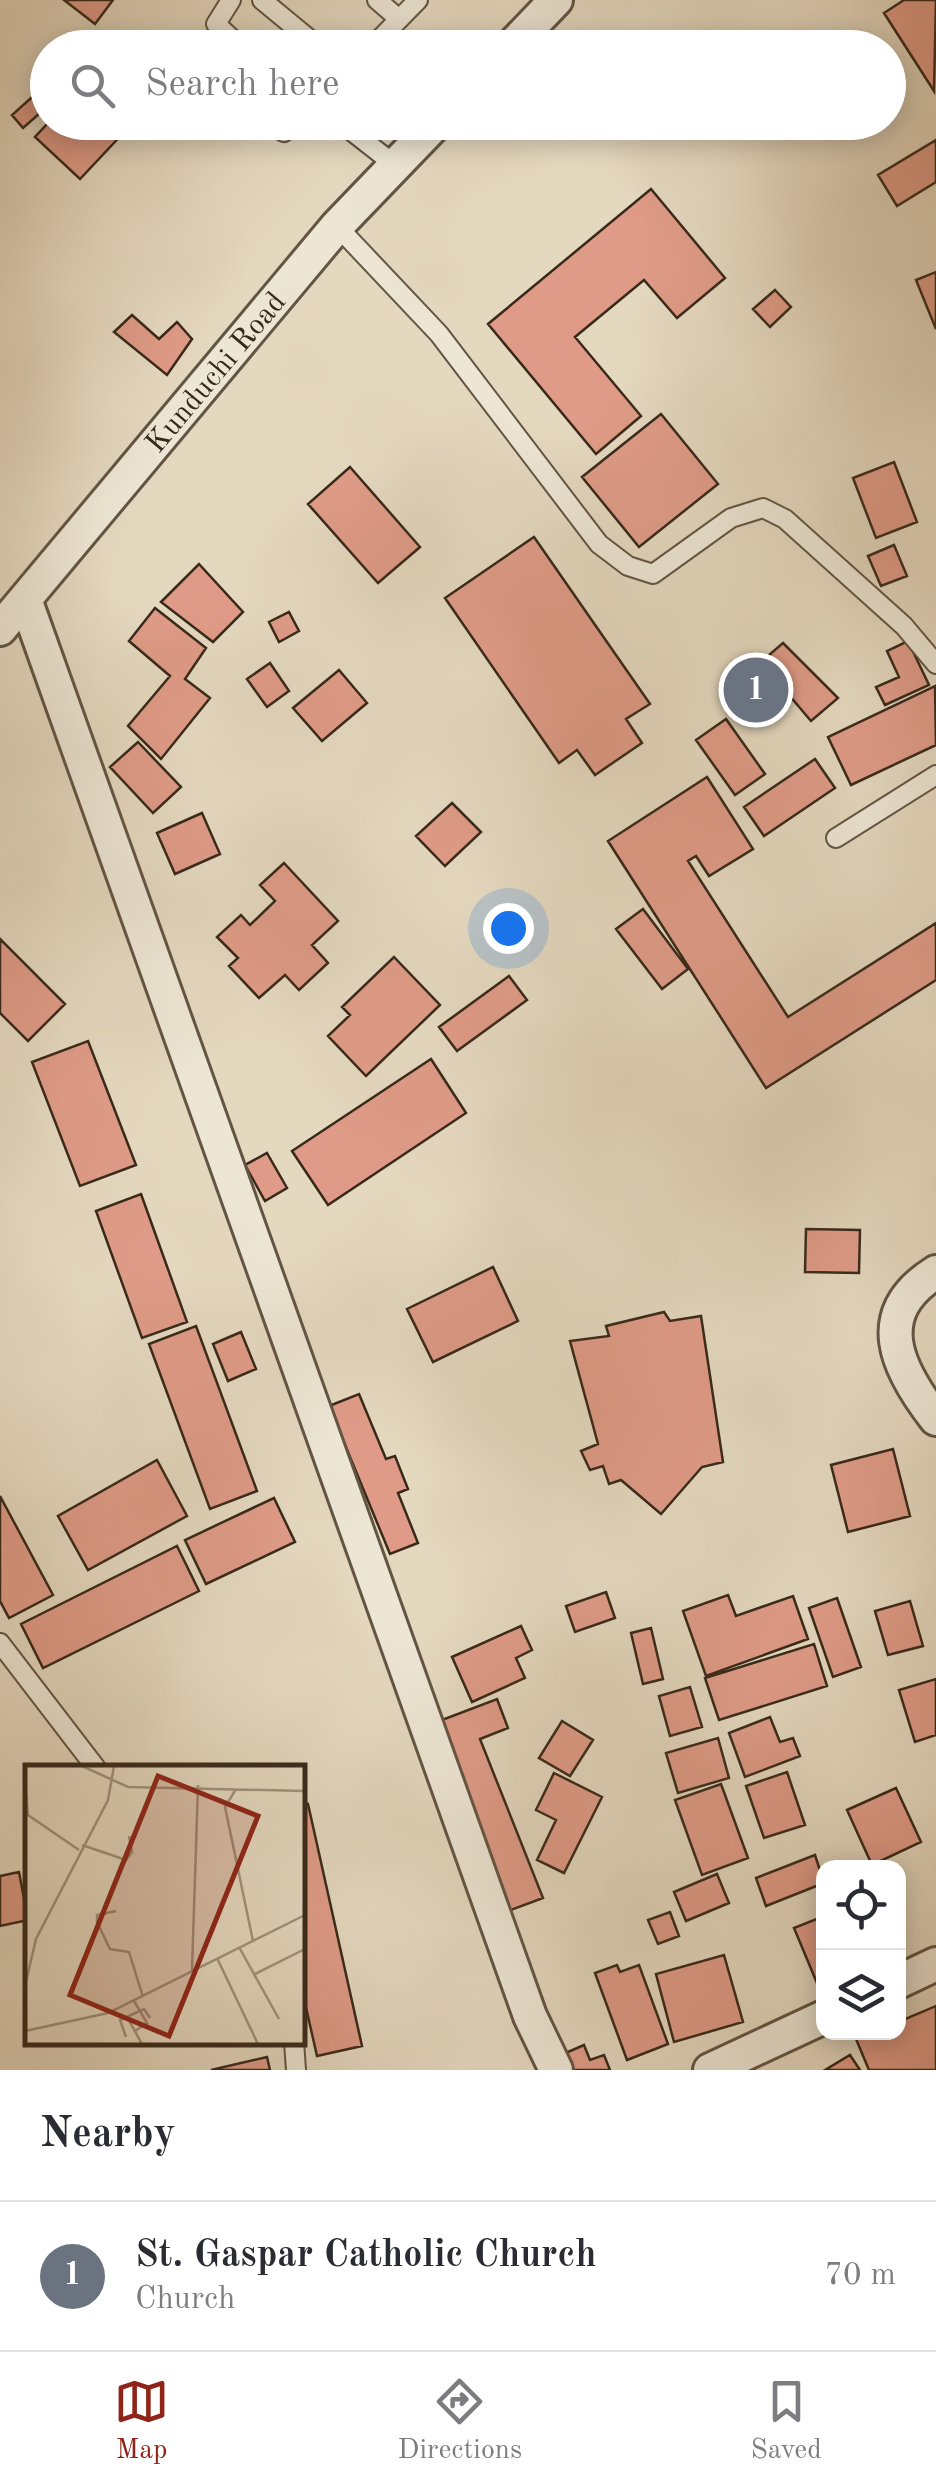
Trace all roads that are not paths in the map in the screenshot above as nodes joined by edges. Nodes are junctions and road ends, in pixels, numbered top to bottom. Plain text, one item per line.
1 (231, 0) edge
2 (262, 0) edge
3 (377, 0) edge
4 (418, 0) edge
5 (556, 0) edge
6 (399, 18) junction
7 (222, 30) edge
8 (298, 30) edge
9 (388, 30) edge
10 (527, 30) edge
11 (362, 140) edge
12 (420, 140) edge
13 (395, 166) junction
14 (337, 226) junction
15 (25, 599) junction
16 (0, 629) edge
17 (936, 664) edge
18 (936, 775) edge
19 (836, 838) dead end
20 (936, 1272) edge
21 (936, 1419) edge
22 (0, 1642) edge
23 (94, 1765) edge
24 (936, 1964) edge
25 (906, 1978) edge
26 (816, 2021) edge
27 (294, 2045) edge
28 (296, 2070) edge
29 (556, 2070) edge
30 (710, 2070) edge

1 - 7 lane
2 - 8 lane
3 - 6 lane
4 - 6 lane
5 - 10 street
6 - 9 lane
11 - 13 lane
12 - 13 street, Kunduchi Road
13 - 14 street, Kunduchi Road
14 - 15 street, Kunduchi Road
14 - 17 lane
15 - 16 street, Kunduchi Road
15 - 29 street
18 - 19 lane
20 - 21 street
22 - 23 lane
24 - 25 street
26 - 30 street
27 - 28 lane

